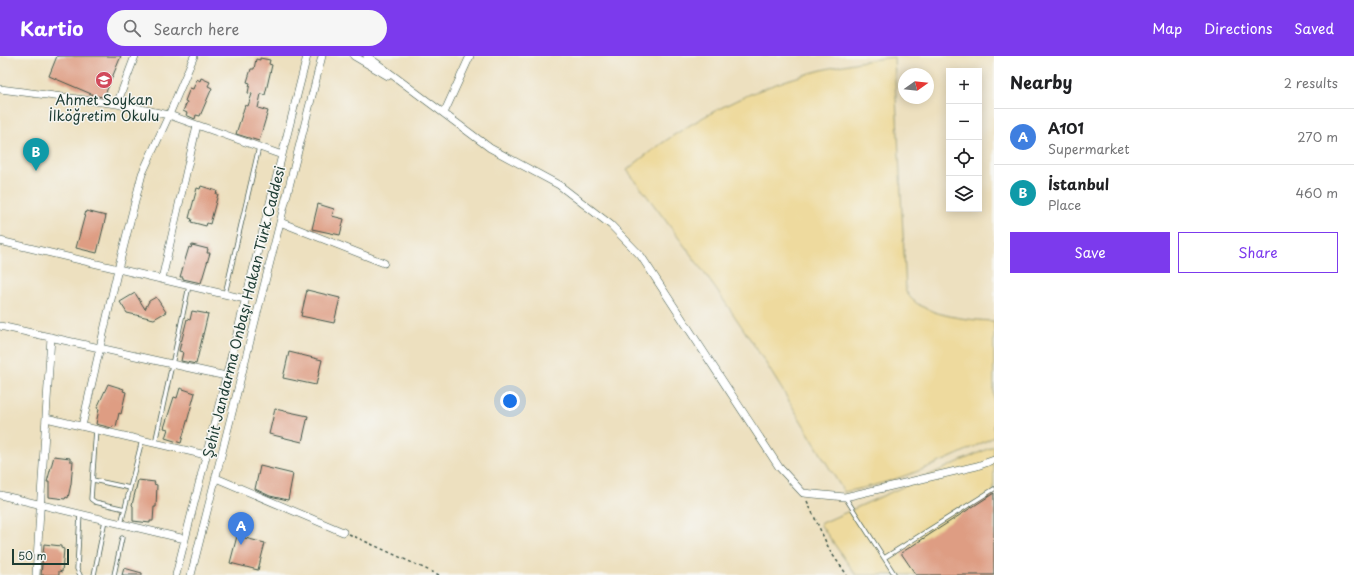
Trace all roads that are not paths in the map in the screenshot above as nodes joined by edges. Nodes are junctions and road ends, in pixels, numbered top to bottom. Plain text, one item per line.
1 (135, 56) edge
2 (194, 56) edge
3 (307, 56) edge
4 (322, 56) edge
5 (354, 56) edge
6 (367, 56) edge
7 (470, 56) edge
8 (0, 89) edge
9 (423, 96) junction
10 (117, 104) junction
11 (444, 113) junction
12 (169, 115) junction
13 (197, 125) junction
14 (259, 147) junction
15 (282, 155) junction
16 (280, 222) junction
17 (0, 241) edge
18 (384, 263) dead end
19 (118, 269) junction
20 (162, 279) junction
21 (189, 286) junction
22 (224, 294) junction
23 (245, 299) junction
24 (0, 326) edge
25 (51, 337) junction
26 (100, 348) junction
27 (172, 364) junction
28 (226, 376) junction
29 (46, 418) junction
30 (82, 426) junction
31 (96, 429) junction
32 (142, 440) junction
33 (155, 443) junction
34 (206, 455) junction
35 (994, 460) edge
36 (216, 478) junction
37 (92, 480) junction
38 (130, 488) junction
39 (994, 489) edge
40 (0, 495) edge
41 (845, 497) junction
42 (42, 505) junction
43 (125, 509) junction
44 (80, 514) junction
45 (105, 520) junction
46 (121, 524) junction
47 (343, 532) road end
48 (122, 538) dead end
49 (185, 539) junction
50 (884, 558) junction
51 (36, 575) edge
52 (80, 575) edge
53 (94, 575) edge
54 (114, 575) edge
55 (176, 575) edge
56 (191, 575) edge
57 (895, 575) edge

1 - 10 street
2 - 12 street
3 - 15 street, Şehit Jandarma Onbaşı Hakan Türk Caddesi
4 - 16 street, Şehit Jandarma Onbaşı Hakan Türk Caddesi
5 - 9 street
6 - 9 street
7 - 11 street
8 - 10 street
9 - 11 street
10 - 12 street
11 - 41 street
12 - 13 street
12 - 19 street
13 - 14 street
13 - 20 street
14 - 15 street
14 - 22 lane
15 - 23 street, Şehit Jandarma Onbaşı Hakan Türk Caddesi
16 - 18 street
16 - 36 street, Şehit Jandarma Onbaşı Hakan Türk Caddesi
17 - 19 street
19 - 20 street
19 - 26 street
20 - 21 street
21 - 22 street
21 - 27 lane
22 - 23 street
23 - 28 street, Şehit Jandarma Onbaşı Hakan Türk Caddesi
24 - 25 street
25 - 26 street
25 - 29 street
26 - 27 street
26 - 30 street
27 - 28 street
27 - 33 lane
28 - 34 street, Şehit Jandarma Onbaşı Hakan Türk Caddesi
29 - 30 street
29 - 42 street
30 - 31 street
31 - 32 street
31 - 37 lane
32 - 33 street
32 - 38 lane
33 - 34 street
34 - 49 street, Şehit Jandarma Onbaşı Hakan Türk Caddesi
35 - 41 street
36 - 47 street
36 - 56 street, Şehit Jandarma Onbaşı Hakan Türk Caddesi
37 - 38 lane
37 - 43 lane
38 - 43 lane
39 - 50 lane
40 - 42 street
41 - 50 lane
42 - 44 street
42 - 51 street
43 - 46 lane
44 - 45 street
44 - 52 lane
45 - 46 street
45 - 53 lane
46 - 49 street
48 - 54 lane
49 - 55 street, Şehit Jandarma Onbaşı Hakan Türk Caddesi
50 - 57 lane

